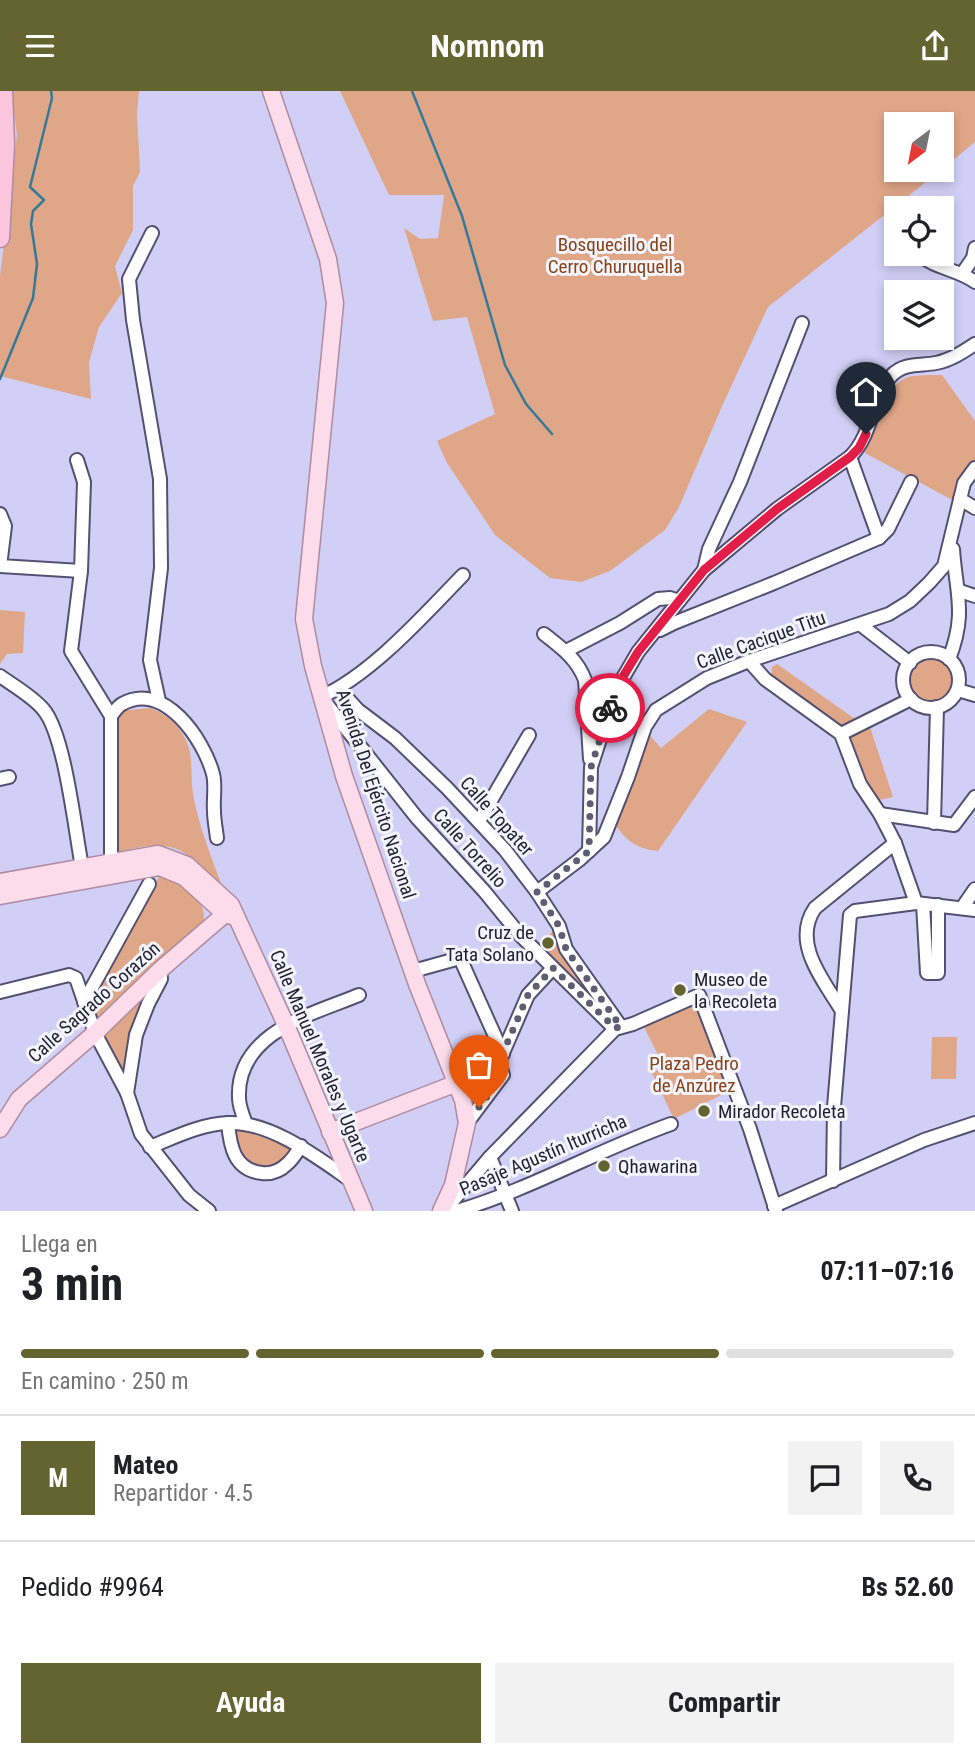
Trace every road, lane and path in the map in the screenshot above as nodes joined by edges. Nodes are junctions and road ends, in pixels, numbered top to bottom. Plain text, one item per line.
1 (3, 91) edge
2 (271, 91) edge
3 (152, 233) dead end
4 (0, 238) edge
5 (975, 248) edge
6 (939, 266) edge
7 (962, 274) junction
8 (975, 282) edge
9 (802, 323) dead end
10 (975, 344) edge
11 (850, 457) junction
12 (77, 460) dead end
13 (975, 468) edge
14 (911, 482) dead end
15 (960, 499) junction
16 (975, 508) edge
17 (0, 514) edge
18 (879, 538) junction
19 (952, 538) junction
20 (0, 566) edge
21 (704, 570) junction
22 (81, 571) junction
23 (463, 575) dead end
24 (960, 591) junction
25 (975, 596) edge
26 (679, 601) junction
27 (861, 625) junction
28 (654, 634) junction
29 (544, 635) dead end
30 (566, 651) junction
31 (949, 659) junction
32 (749, 661) junction
33 (910, 663) junction
34 (0, 676) edge
35 (339, 689) junction
36 (958, 689) junction
37 (975, 695) edge
38 (321, 697) junction
39 (911, 699) junction
40 (159, 701) junction
41 (937, 707) junction
42 (111, 716) junction
43 (841, 734) junction
44 (529, 735) dead end
45 (591, 767) junction
46 (975, 797) edge
47 (880, 814) junction
48 (479, 821) junction
49 (934, 823) junction
50 (217, 838) dead end
51 (895, 843) junction
52 (589, 851) junction
53 (111, 863) junction
54 (82, 867) junction
55 (0, 882) edge
56 (149, 884) dead end
57 (975, 889) edge
58 (537, 892) junction
59 (0, 896) edge
60 (920, 903) junction
61 (938, 905) junction
62 (968, 909) edge
63 (231, 916) junction
64 (553, 968) junction
65 (160, 970) junction
66 (413, 971) junction
67 (0, 992) edge
68 (359, 995) dead end
69 (84, 1002) junction
70 (842, 1012) junction
71 (286, 1025) junction
72 (618, 1028) junction
73 (95, 1033) junction
74 (503, 1054) junction
75 (457, 1083) junction
76 (127, 1093) junction
77 (228, 1123) junction
78 (467, 1123) junction
79 (975, 1123) edge
80 (246, 1124) junction
81 (671, 1124) dead end
82 (0, 1129) edge
83 (330, 1132) junction
84 (301, 1146) junction
85 (150, 1147) junction
86 (490, 1157) junction
87 (350, 1179) junction
88 (833, 1181) junction
89 (505, 1195) junction
90 (775, 1209) edge
91 (209, 1211) edge
92 (364, 1211) edge
93 (443, 1211) edge
94 (457, 1211) edge
95 (512, 1211) edge

1 - 4 highway
2 - 38 main road, Avenida Del Ejército Nacional
3 - 40 street
5 - 7 street
6 - 7 street
7 - 8 street
9 - 21 street
10 - 11 street
11 - 18 street
11 - 21 street
12 - 22 street
13 - 15 street, Calle Cacique Titu
14 - 18 street
15 - 16 street
15 - 19 street, Calle Cacique Titu
17 - 20 street
18 - 28 street
19 - 24 street
19 - 27 street, Calle Cacique Titu
20 - 22 street
21 - 26 street
22 - 42 street
23 - 35 street
24 - 25 street
24 - 31 street
26 - 28 street
26 - 30 street
27 - 32 street, Calle Cacique Titu
27 - 33 street
28 - 45 street
29 - 30 street
30 - 45 street
31 - 33 street
31 - 36 street
32 - 43 street
32 - 52 street, Calle Cacique Titu
33 - 39 street
34 - 54 street
35 - 38 street
35 - 48 street, Calle Topater
36 - 37 street
36 - 41 street
38 - 64 street, Calle Torrelio
38 - 66 main road, Avenida Del Ejército Nacional
39 - 41 street
39 - 43 street
40 - 42 street
40 - 50 street
41 - 49 street
42 - 53 street
43 - 47 street
44 - 48 street
45 - 52 street
46 - 49 street
47 - 49 street
47 - 51 street
48 - 58 street, Calle Topater
51 - 60 street
51 - 70 street
52 - 58 street, Calle Cacique Titu
53 - 54 main road
53 - 63 main road
54 - 55 main road
56 - 69 street
57 - 62 street
58 - 72 street, Calle Topater
59 - 63 main road
60 - 61 street
60 - 61 street
60 - 70 street
61 - 62 street
63 - 65 main road, Calle Sagrado Corazón
63 - 71 main road, Calle Manuel Morales y Ugarte
64 - 72 street, Calle Torrelio
64 - 74 street
65 - 73 main road, Calle Sagrado Corazón
65 - 76 street
66 - 74 street
66 - 75 main road, Avenida Del Ejército Nacional
67 - 69 street
68 - 71 street
69 - 73 street
70 - 88 street
71 - 80 street
71 - 83 main road, Calle Manuel Morales y Ugarte
72 - 86 street
72 - 90 street
73 - 76 street
73 - 82 main road, Calle Sagrado Corazón
74 - 78 street
75 - 78 main road, Avenida Del Ejército Nacional
75 - 83 main road
76 - 85 street
77 - 80 street
77 - 84 street
77 - 85 street
78 - 93 main road, Avenida Del Ejército Nacional
79 - 88 street
80 - 84 street
81 - 89 street, Pasaje Agustín Iturricha
83 - 87 main road, Calle Manuel Morales y Ugarte
84 - 87 street
85 - 91 street
86 - 89 street
86 - 93 street
87 - 92 main road, Calle Manuel Morales y Ugarte
88 - 90 street
89 - 94 street, Pasaje Agustín Iturricha
89 - 95 street

